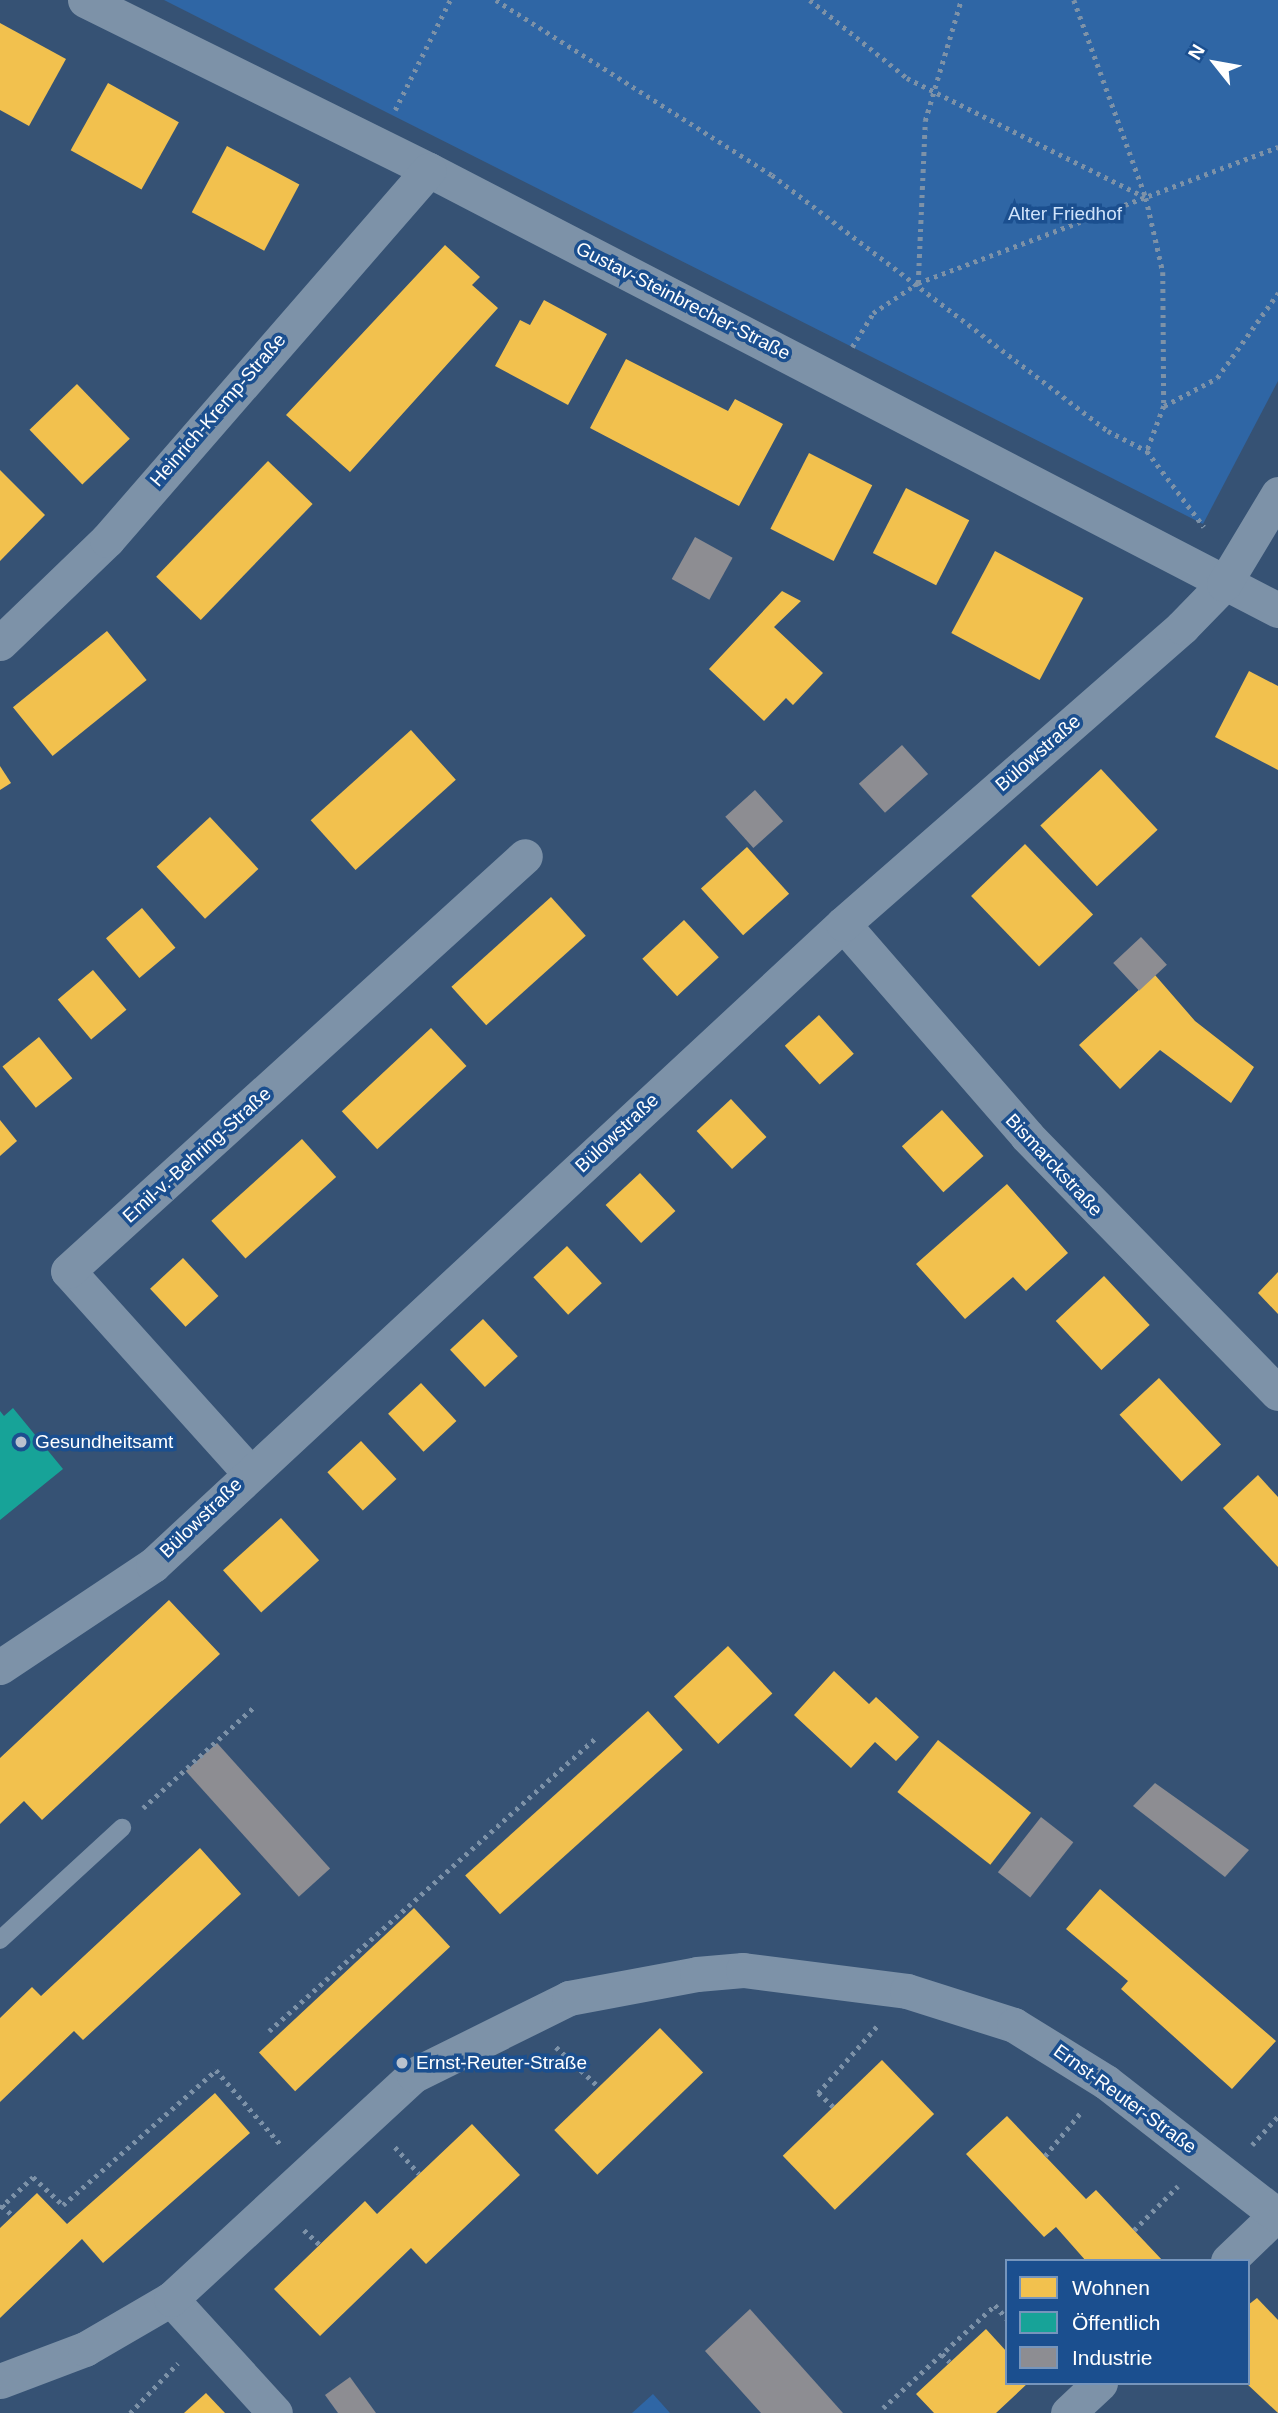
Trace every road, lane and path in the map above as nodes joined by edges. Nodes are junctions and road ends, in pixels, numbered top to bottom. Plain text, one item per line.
1 (85, 0) edge
2 (450, 0) edge
3 (496, 0) edge
4 (810, 0) edge
5 (961, 0) edge
6 (1074, 0) edge
7 (933, 92) junction
8 (377, 145) junction
9 (1278, 147) edge
10 (429, 170) junction
11 (1146, 198) junction
12 (918, 283) junction
13 (1278, 293) edge
14 (833, 379) junction
15 (1164, 406) junction
16 (1147, 451) junction
17 (1278, 494) edge
18 (1224, 584) junction
19 (1278, 610) edge
20 (0, 643) edge
21 (525, 856) dead end
22 (844, 924) junction
23 (1278, 1393) edge
24 (249, 1472) junction
25 (0, 1667) edge
26 (253, 1708) dead end
27 (597, 1737) dead end
28 (122, 1828) joint
29 (0, 1940) edge
30 (907, 1991) junction
31 (524, 2017) junction
32 (269, 2031) dead end
33 (1106, 2082) junction
34 (598, 2087) dead end
35 (833, 2107) dead end
36 (1045, 2156) dead end
37 (1205, 2158) junction
38 (306, 2174) junction
39 (1, 2207) edge
40 (1277, 2215) edge
41 (13, 2216) dead end
42 (1134, 2230) dead end
43 (1230, 2259) edge
44 (171, 2299) junction
45 (1005, 2317) edge
46 (204, 2335) junction
47 (942, 2354) junction
48 (950, 2362) dead end
49 (0, 2381) edge
50 (1098, 2385) edge
51 (883, 2408) dead end
52 (132, 2412) edge
53 (275, 2413) edge
54 (1068, 2413) edge

1 - 8 street, Gustav-Steinbrecher-Straße
2 - 8 path
3 - 12 path
4 - 7 path
5 - 7 path
6 - 11 path
7 - 11 path
7 - 12 path
8 - 10 street, Gustav-Steinbrecher-Straße
9 - 11 path
10 - 14 street, Gustav-Steinbrecher-Straße
10 - 20 street, Heinrich-Kremp-Straße
11 - 12 path
11 - 15 path
12 - 14 path
12 - 16 path
13 - 15 path
14 - 18 street, Gustav-Steinbrecher-Straße
15 - 16 path
16 - 18 path
17 - 18 street, Bülowstraße
18 - 19 street, Gustav-Steinbrecher-Straße
18 - 22 street, Bülowstraße
21 - 24 street, Emil-v.-Behring-Straße
22 - 23 street, Bismarckstraße
22 - 24 street, Bülowstraße
24 - 25 street, Bülowstraße
26 - 28 path
27 - 32 path
28 - 29 lane
30 - 31 street, Ernst-Reuter-Straße
30 - 33 street, Ernst-Reuter-Straße
30 - 35 path
31 - 34 path
31 - 38 street, Ernst-Reuter-Straße
33 - 36 path
33 - 37 street, Ernst-Reuter-Straße
37 - 40 street, Ernst-Reuter-Straße
37 - 42 path
38 - 39 path
38 - 44 street, Ernst-Reuter-Straße
39 - 41 path
40 - 43 street, Ernst-Reuter-Straße
44 - 46 street
44 - 49 street, Ernst-Reuter-Straße
45 - 47 path
46 - 52 path
46 - 53 street
47 - 48 path
47 - 51 path
50 - 54 street

